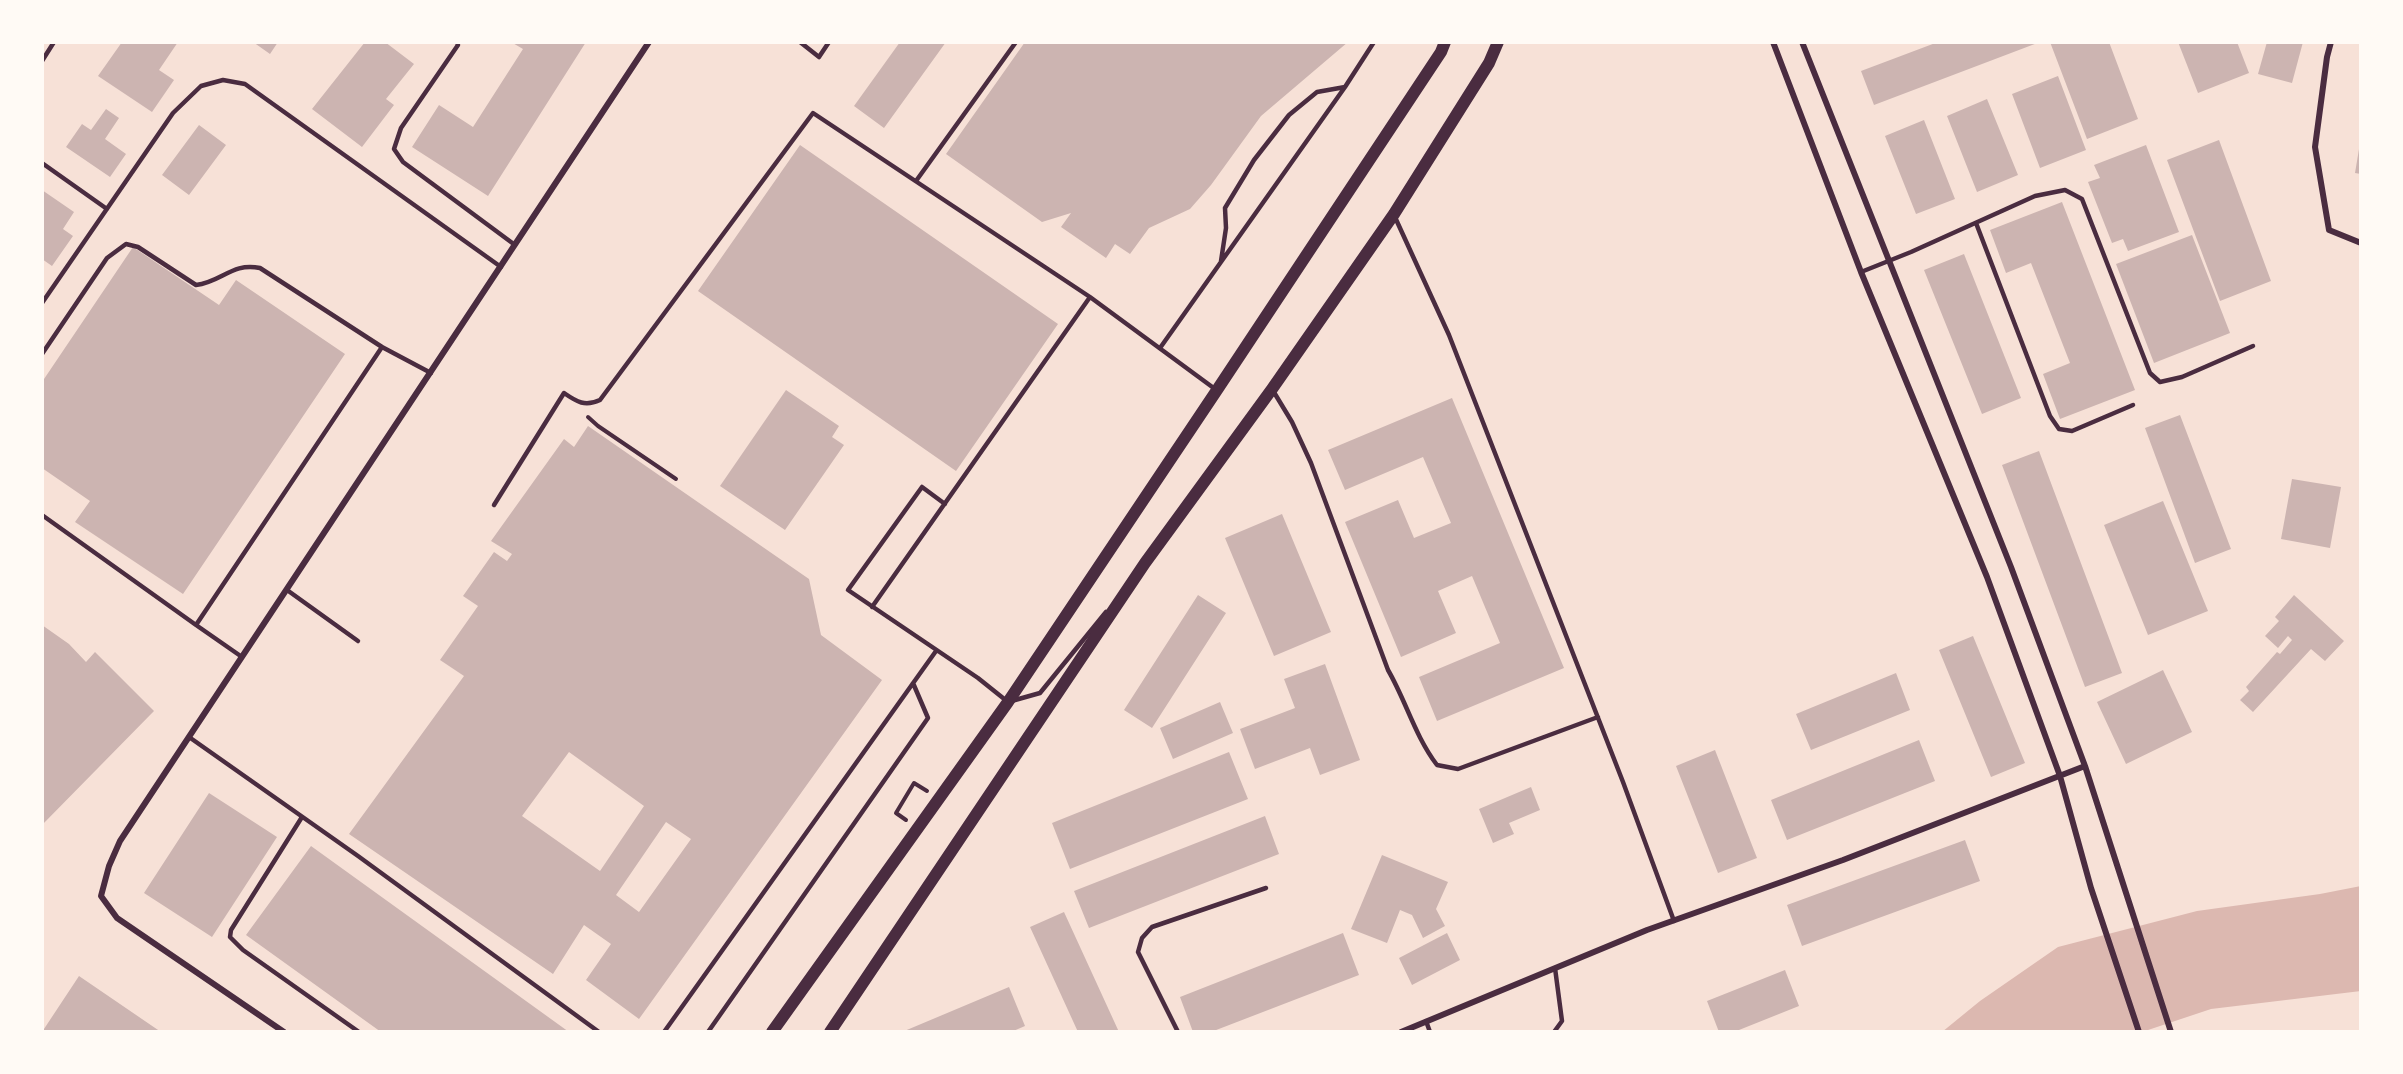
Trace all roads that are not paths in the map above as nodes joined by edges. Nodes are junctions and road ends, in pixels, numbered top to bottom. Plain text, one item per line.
1 (54, 42) edge
2 (457, 42) edge
3 (650, 42) edge
4 (800, 42) edge
5 (829, 42) edge
6 (1016, 42) edge
7 (1374, 42) edge
8 (1445, 42) edge
9 (1498, 42) edge
10 (1773, 42) edge
11 (1802, 42) edge
12 (2331, 42) edge
13 (42, 61) edge
14 (1345, 87) junction
15 (42, 163) edge
16 (916, 181) junction
17 (107, 208) junction
18 (1394, 214) junction
19 (1976, 223) junction
20 (2361, 243) edge
21 (515, 245) junction
22 (1889, 261) junction
23 (1220, 263) junction
24 (501, 267) junction
25 (1862, 272) junction
26 (1090, 297) junction
27 (42, 303) edge
28 (2253, 346) dead end
29 (382, 347) junction
30 (1160, 348) junction
31 (42, 354) edge
32 (431, 373) junction
33 (1272, 389) junction
34 (1217, 390) junction
35 (2133, 405) dead end
36 (945, 504) junction
37 (494, 505) dead end
38 (42, 516) edge
39 (1145, 563) junction
40 (286, 590) junction
41 (872, 607) junction
42 (196, 625) junction
43 (358, 641) dead end
44 (936, 651) junction
45 (242, 657) junction
46 (913, 683) junction
47 (1008, 702) junction
48 (1598, 717) junction
49 (189, 737) junction
50 (2085, 766) junction
51 (2060, 776) junction
52 (302, 817) junction
53 (1266, 888) dead end
54 (1674, 921) junction
55 (1555, 968) junction
56 (1426, 1021) junction
57 (284, 1032) edge
58 (359, 1032) edge
59 (599, 1032) edge
60 (664, 1032) edge
61 (708, 1032) edge
62 (772, 1032) edge
63 (830, 1032) edge
64 (1178, 1032) edge
65 (1401, 1032) edge
66 (1430, 1032) edge
67 (1554, 1032) edge
68 (2139, 1032) edge
69 (2171, 1032) edge

1 - 13 lane
2 - 21 lane
3 - 21 street
4 - 5 lane
6 - 16 lane
7 - 14 lane
8 - 34 main road
9 - 18 main road
10 - 25 street
11 - 22 street
12 - 20 street
14 - 23 lane
14 - 23 lane
15 - 17 lane
16 - 26 lane
16 - 37 lane
17 - 24 lane
17 - 27 lane
18 - 33 main road
18 - 48 lane
19 - 22 lane
19 - 28 lane
19 - 35 lane
21 - 24 street
22 - 25 lane
22 - 50 street
23 - 30 lane
24 - 32 street
25 - 51 street
26 - 30 lane
26 - 36 lane
29 - 31 lane
29 - 32 lane
29 - 42 lane
30 - 34 lane
32 - 40 street
33 - 39 main road
33 - 48 lane
34 - 47 main road
36 - 41 lane
36 - 41 lane
38 - 42 lane
39 - 47 lane
39 - 63 main road
40 - 43 lane
40 - 45 street
41 - 44 lane
42 - 45 lane
44 - 46 lane
44 - 47 lane
45 - 49 street
46 - 60 lane
46 - 61 lane
47 - 62 main road
48 - 54 lane
49 - 52 lane
49 - 57 street
50 - 51 street
50 - 69 street
51 - 54 street
51 - 68 street
52 - 58 lane
52 - 59 lane
53 - 64 lane
54 - 55 street
55 - 56 street
55 - 67 lane
56 - 65 street
56 - 66 lane

